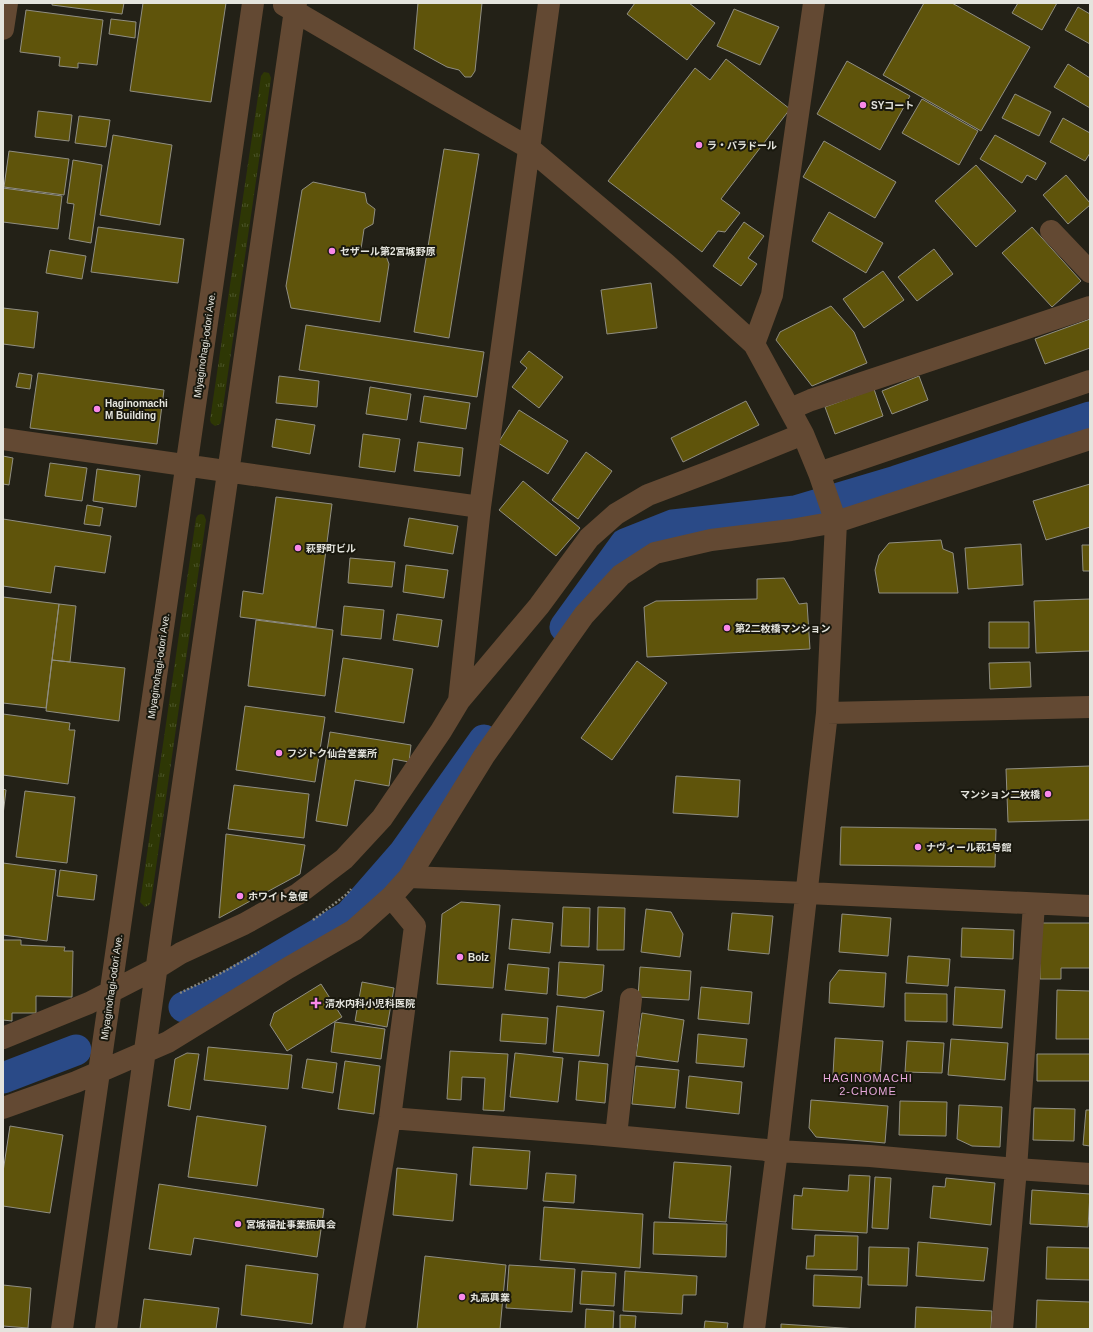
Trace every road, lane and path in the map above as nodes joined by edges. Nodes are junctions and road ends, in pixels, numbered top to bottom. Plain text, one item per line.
1 (7, 3) edge
2 (253, 3) edge
3 (549, 3) edge
4 (814, 3) edge
5 (291, 6) edge
6 (3, 29) edge
7 (529, 148) junction
8 (1051, 231) dead end
9 (1090, 272) edge
10 (1090, 307) edge
11 (754, 344) junction
12 (1090, 381) edge
13 (790, 409) junction
14 (803, 434) junction
15 (3, 439) edge
16 (1090, 439) edge
17 (187, 466) junction
18 (229, 471) junction
19 (819, 474) junction
20 (480, 507) junction
21 (836, 521) junction
22 (458, 701) junction
23 (1090, 707) edge
24 (826, 713) junction
25 (409, 877) junction
26 (352, 888) dead end
27 (807, 893) junction
28 (391, 897) junction
29 (1034, 904) junction
30 (1090, 906) edge
31 (311, 922) dead end
32 (264, 949) dead end
33 (156, 968) junction
34 (111, 991) junction
35 (175, 995) dead end
36 (631, 999) dead end
37 (3, 1038) edge
38 (145, 1052) junction
39 (98, 1072) junction
40 (3, 1108) edge
41 (390, 1118) junction
42 (616, 1136) junction
43 (777, 1151) junction
44 (1016, 1169) junction
45 (1090, 1174) edge
46 (62, 1329) edge
47 (106, 1329) edge
48 (354, 1329) edge
49 (754, 1329) edge
50 (1002, 1329) edge

1 - 6 street
2 - 17 street, Miyaginohagi-odori Ave.
3 - 7 street
4 - 11 street
5 - 7 street
5 - 18 street
7 - 11 street
7 - 20 street
8 - 9 street
10 - 13 street
11 - 13 street
12 - 19 street
13 - 14 street
14 - 19 street
14 - 22 street
15 - 17 street
16 - 21 street
17 - 18 street
17 - 34 street, Miyaginohagi-odori Ave.
18 - 20 street
18 - 33 street
19 - 21 street
20 - 22 street
21 - 24 street
21 - 25 street
22 - 33 street
23 - 24 street
24 - 27 street
25 - 27 street
25 - 28 street
26 - 31 path
27 - 29 street
27 - 43 street
28 - 38 street
28 - 41 street
29 - 30 street
29 - 44 street
32 - 35 path
33 - 34 street
33 - 38 street
34 - 37 street
34 - 39 street, Miyaginohagi-odori Ave.
36 - 42 street
38 - 39 street
38 - 47 street
39 - 40 street
39 - 46 street, Miyaginohagi-odori Ave.
41 - 42 street
41 - 48 street
42 - 43 street
43 - 44 street
43 - 49 street
44 - 45 street
44 - 50 street

